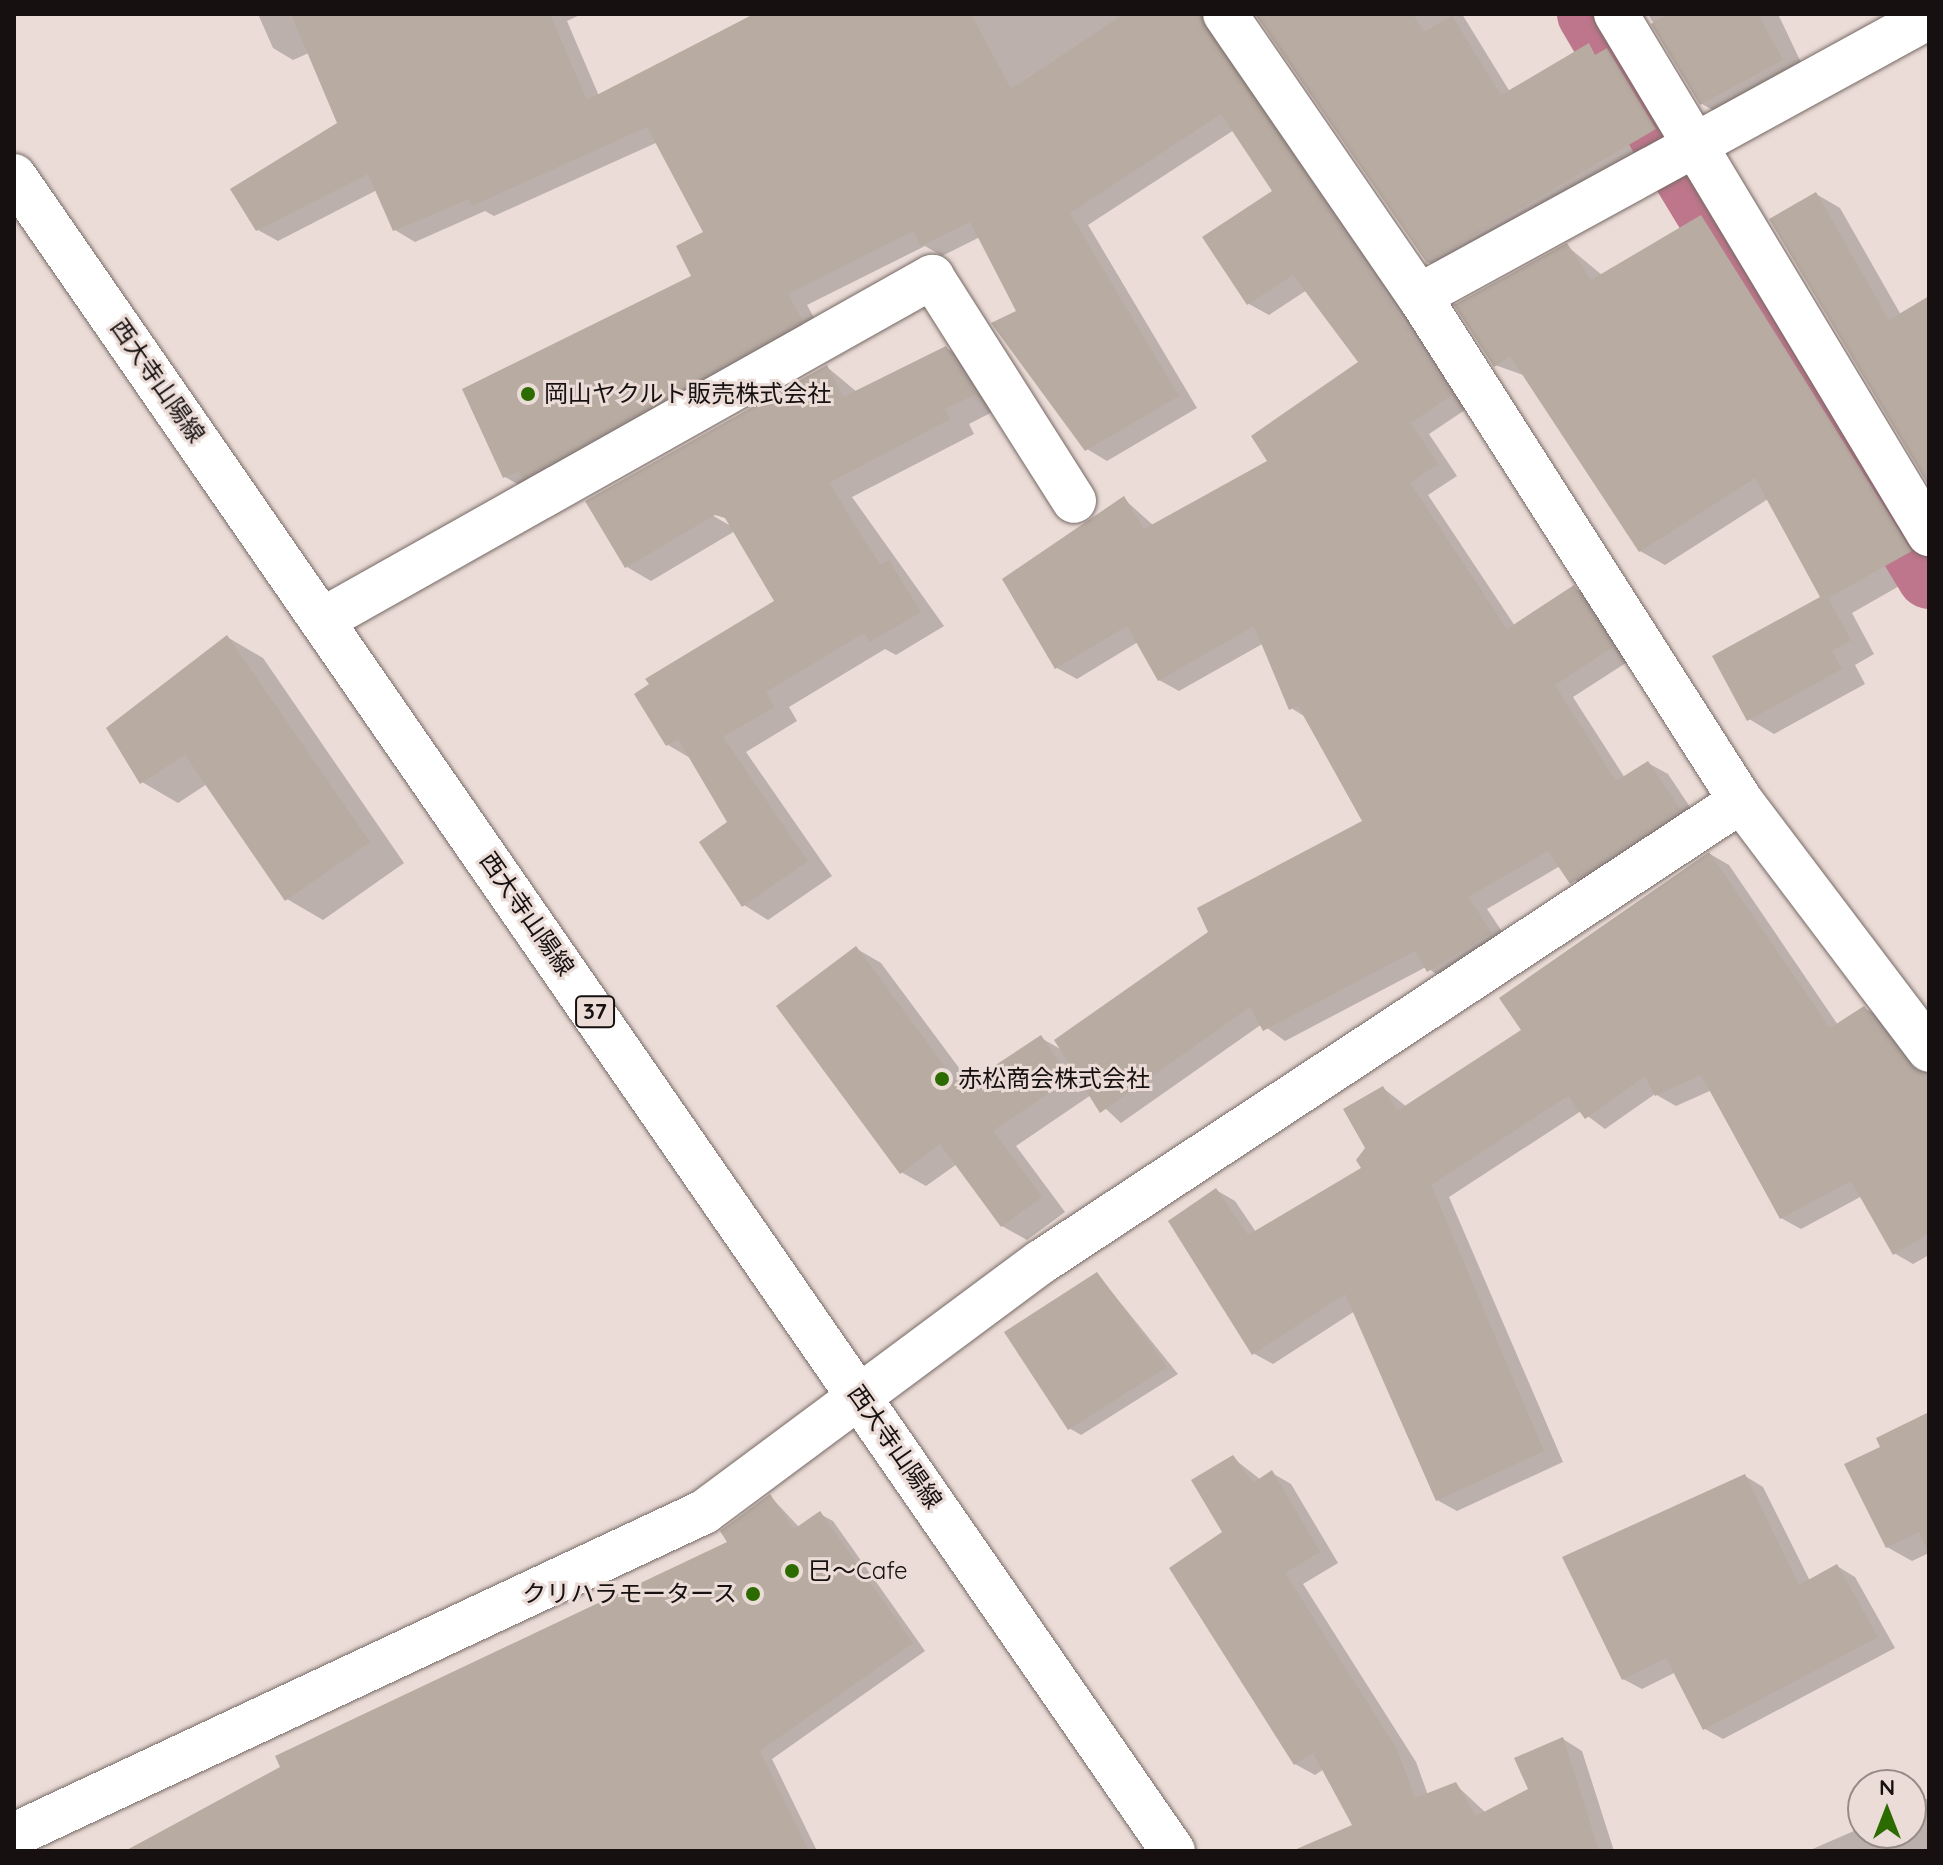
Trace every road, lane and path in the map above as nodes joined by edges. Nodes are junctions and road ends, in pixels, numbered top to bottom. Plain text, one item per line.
1 (1225, 14) edge
2 (1616, 14) edge
3 (1929, 17) edge
4 (1695, 144) junction
5 (14, 176) edge
6 (1419, 296) junction
7 (1074, 501) dead end
8 (1929, 534) edge
9 (324, 619) junction
10 (1741, 801) junction
11 (1929, 1050) edge
12 (860, 1396) junction
13 (14, 1835) edge
14 (1173, 1851) edge

1 - 6 street
2 - 4 street
3 - 4 street
4 - 6 street
4 - 8 street
5 - 9 street, 西大寺山陽線 / 37
6 - 10 street
7 - 9 street
9 - 12 street, 西大寺山陽線 / 37
10 - 11 street
10 - 12 street
12 - 13 street
12 - 14 street, 西大寺山陽線 / 37

